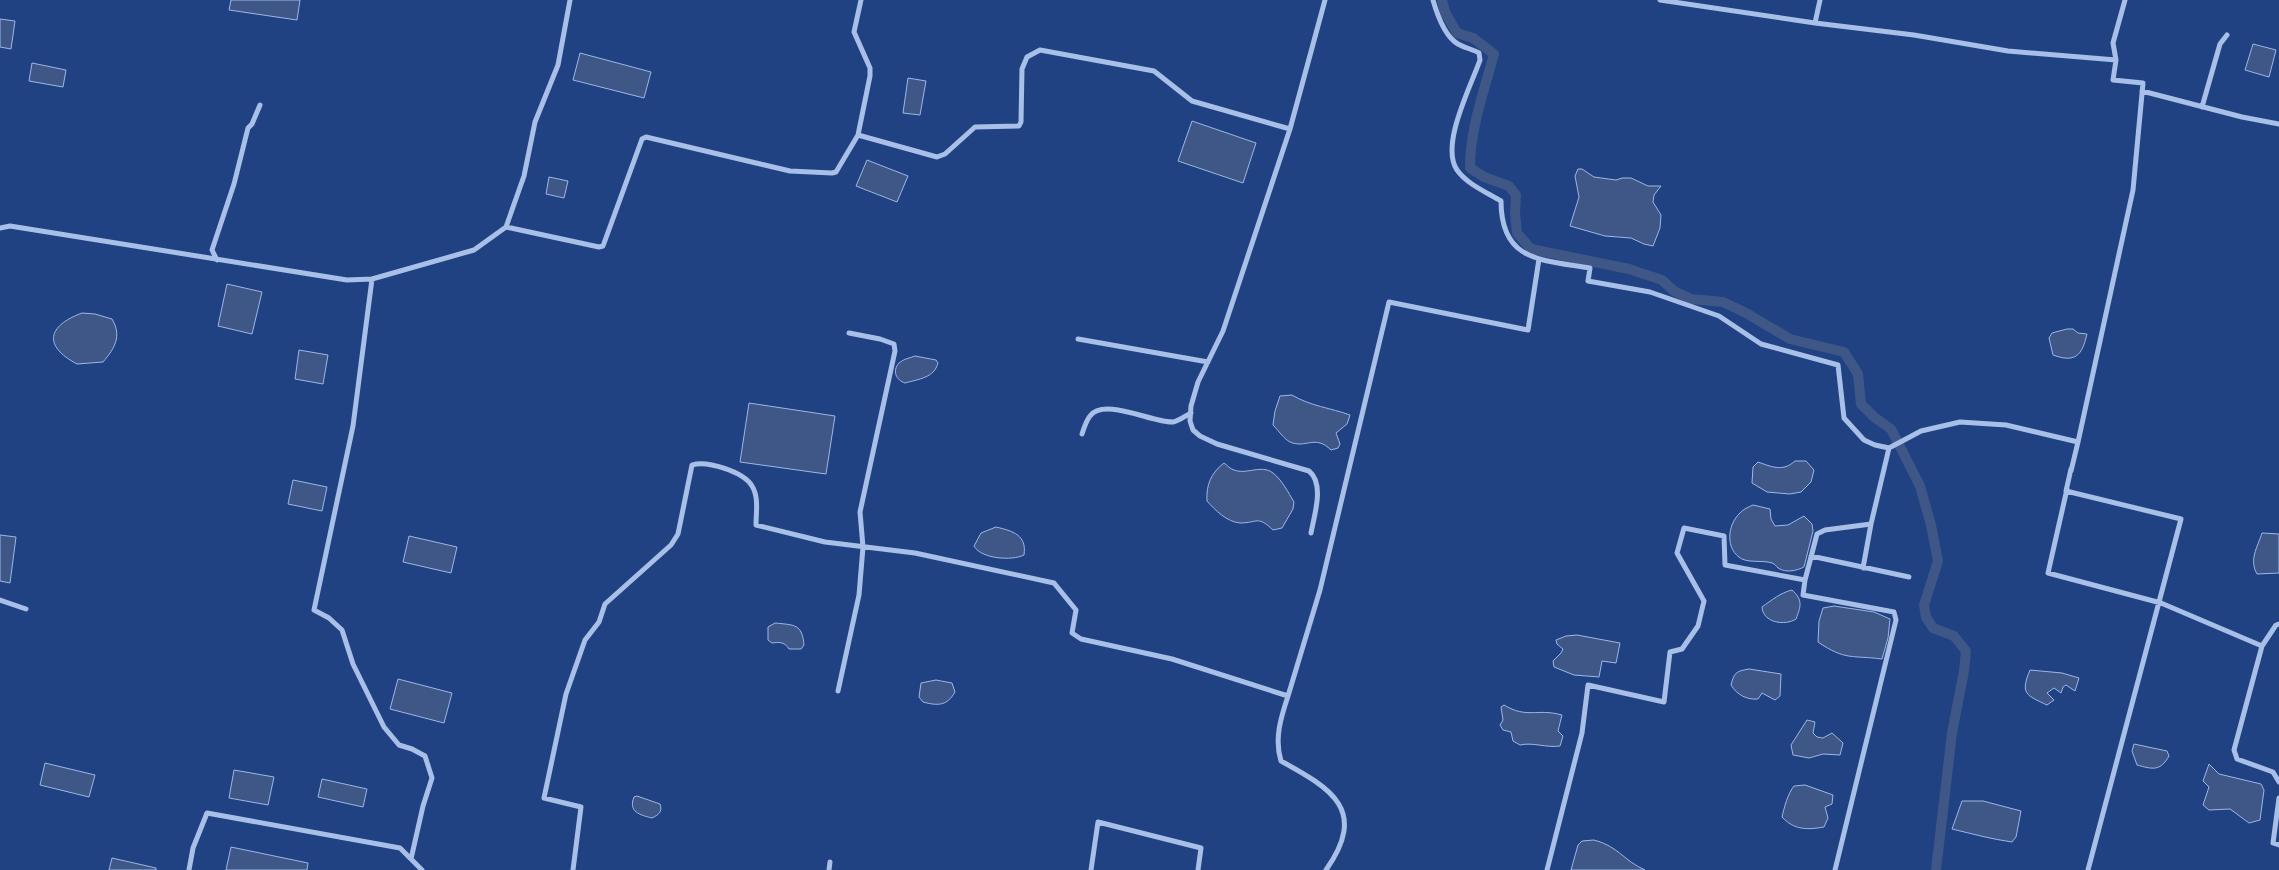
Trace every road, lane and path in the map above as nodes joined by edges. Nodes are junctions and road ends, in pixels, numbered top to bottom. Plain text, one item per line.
1 (570, 0) edge
2 (861, 0) edge
3 (1325, 0) edge
4 (1433, 0) edge
5 (1660, 0) edge
6 (1820, 0) edge
7 (2125, 0) edge
8 (1815, 23) junction
9 (2227, 35) dead end
10 (2116, 60) junction
11 (2142, 91) junction
12 (260, 105) dead end
13 (2202, 107) junction
14 (2279, 124) edge
15 (1290, 129) junction
16 (858, 134) junction
17 (506, 227) junction
18 (0, 228) edge
19 (1539, 259) junction
20 (217, 260) junction
21 (372, 279) junction
22 (849, 333) dead end
23 (1078, 339) dead end
24 (1208, 362) junction
25 (1191, 413) junction
26 (1082, 434) dead end
27 (2078, 442) junction
28 (1889, 448) junction
29 (2071, 469) dead end
30 (2066, 491) junction
31 (1871, 524) junction
32 (1311, 533) dead end
33 (863, 547) junction
34 (1810, 556) junction
35 (1863, 568) junction
36 (1909, 577) dead end
37 (1805, 580) junction
38 (0, 600) edge
39 (2160, 603) junction
40 (26, 609) dead end
41 (2279, 624) edge
42 (2262, 646) junction
43 (838, 692) dead end
44 (1288, 696) junction
45 (2279, 782) edge
46 (2279, 798) edge
47 (2279, 845) edge
48 (411, 859) junction
49 (830, 862) dead end
50 (189, 870) edge
51 (422, 870) edge
52 (573, 870) edge
53 (830, 870) edge
54 (1092, 870) edge
55 (1198, 870) edge
56 (1326, 870) edge
57 (1547, 870) edge
58 (1835, 870) edge
59 (2088, 870) edge

1 - 17 street
2 - 16 street
3 - 15 street
4 - 19 street
5 - 8 street
6 - 8 street
7 - 10 street
8 - 10 street
9 - 13 street
10 - 11 street
11 - 13 street
11 - 27 street
12 - 20 street
13 - 14 street
15 - 16 street
15 - 24 street
16 - 17 street
17 - 21 street
18 - 20 street
19 - 28 street
19 - 44 street
20 - 21 street
21 - 48 street
22 - 33 street
23 - 24 street
24 - 25 street
25 - 26 street
25 - 32 street
27 - 28 street
27 - 30 street
28 - 31 street
29 - 30 street
30 - 39 street
30 - 39 street
31 - 34 street
31 - 35 street
33 - 43 street
33 - 44 street
33 - 52 street
34 - 35 street
34 - 37 street
35 - 36 street
37 - 57 street
37 - 58 street
38 - 40 street
39 - 42 street
39 - 59 street
41 - 42 street
42 - 45 street
44 - 56 street
46 - 47 street
48 - 50 street
48 - 51 street
49 - 53 street
54 - 55 street

